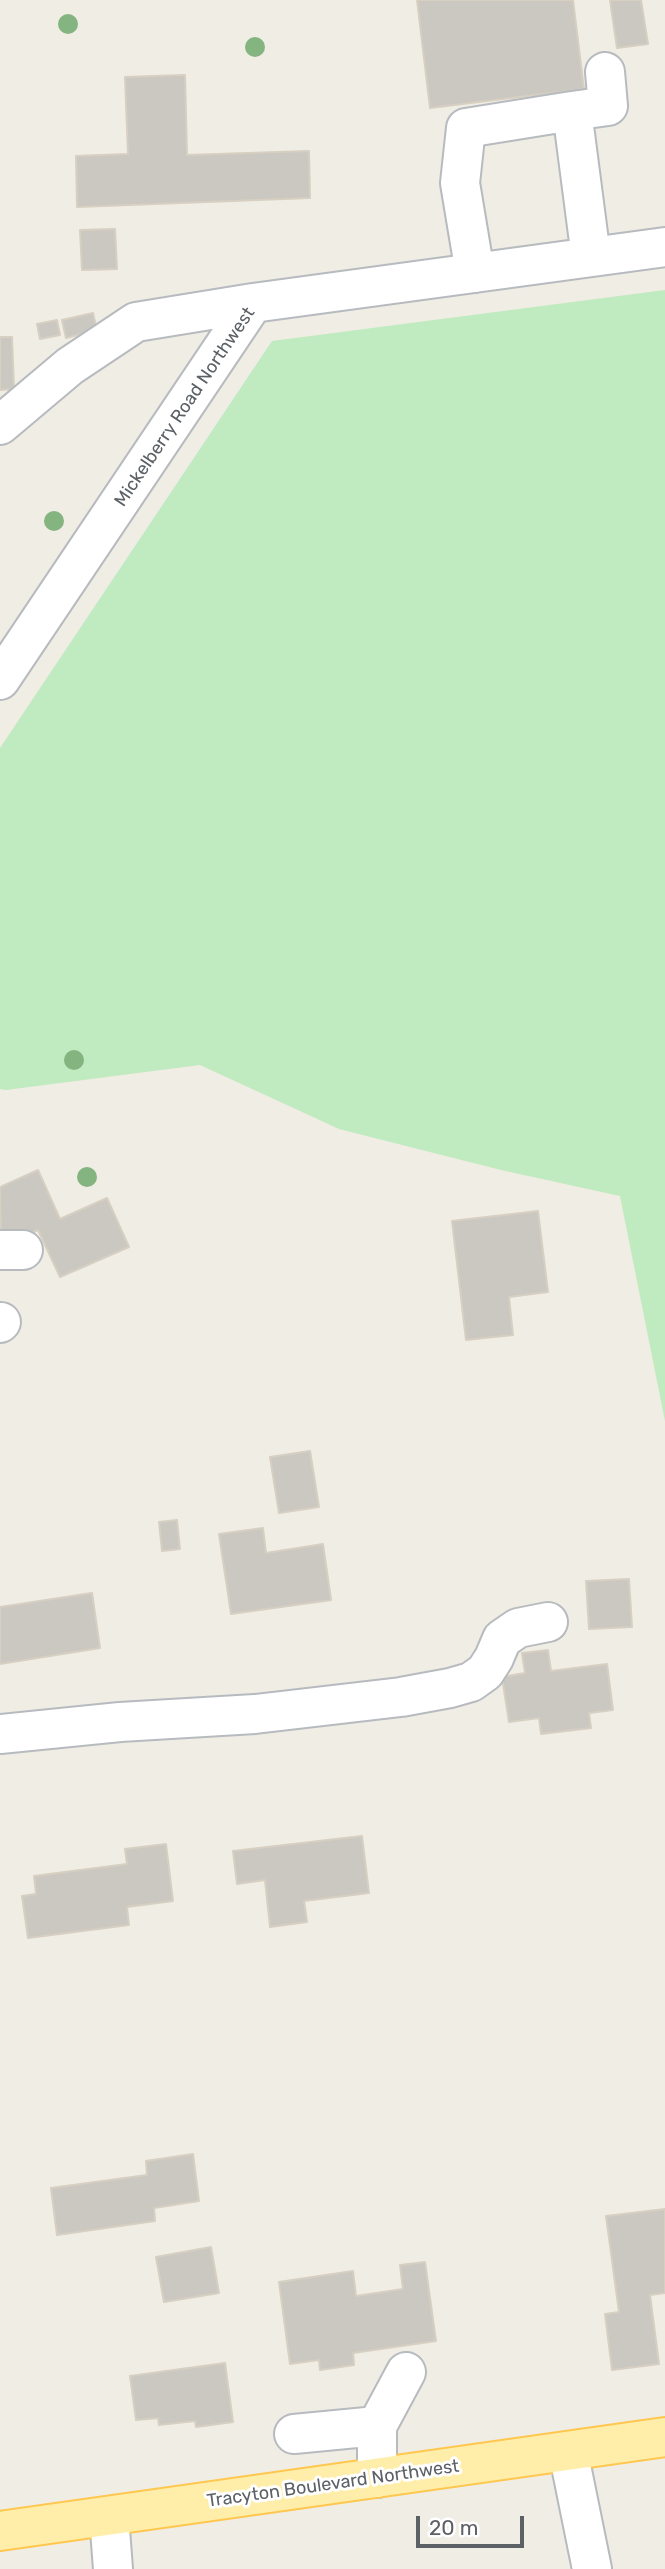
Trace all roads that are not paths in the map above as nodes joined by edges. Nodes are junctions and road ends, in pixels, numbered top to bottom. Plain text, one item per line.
1 (605, 72) dead end
2 (572, 111) junction
3 (665, 247) edge
4 (591, 257) junction
5 (475, 273) junction
6 (254, 303) junction
7 (0, 425) edge
8 (2, 672) edge
9 (548, 1622) dead end
10 (0, 1734) edge
11 (406, 2372) dead end
12 (377, 2427) junction
13 (294, 2434) dead end
14 (665, 2437) edge
15 (568, 2451) junction
16 (377, 2478) junction
17 (108, 2516) junction
18 (0, 2531) edge
19 (113, 2569) edge
20 (592, 2569) edge

1 - 2 street
2 - 4 street
2 - 5 street
3 - 4 street, Mickelberry Road Northwest
4 - 5 street, Mickelberry Road Northwest
5 - 6 street, Mickelberry Road Northwest
6 - 7 street
6 - 8 street, Mickelberry Road Northwest
9 - 10 street
11 - 12 street
12 - 13 street
12 - 16 street
14 - 15 main road, Tracyton Boulevard Northwest
15 - 16 main road, Tracyton Boulevard Northwest
15 - 20 street
16 - 17 main road, Tracyton Boulevard Northwest
17 - 18 main road, Tracyton Boulevard Northwest
17 - 19 street

